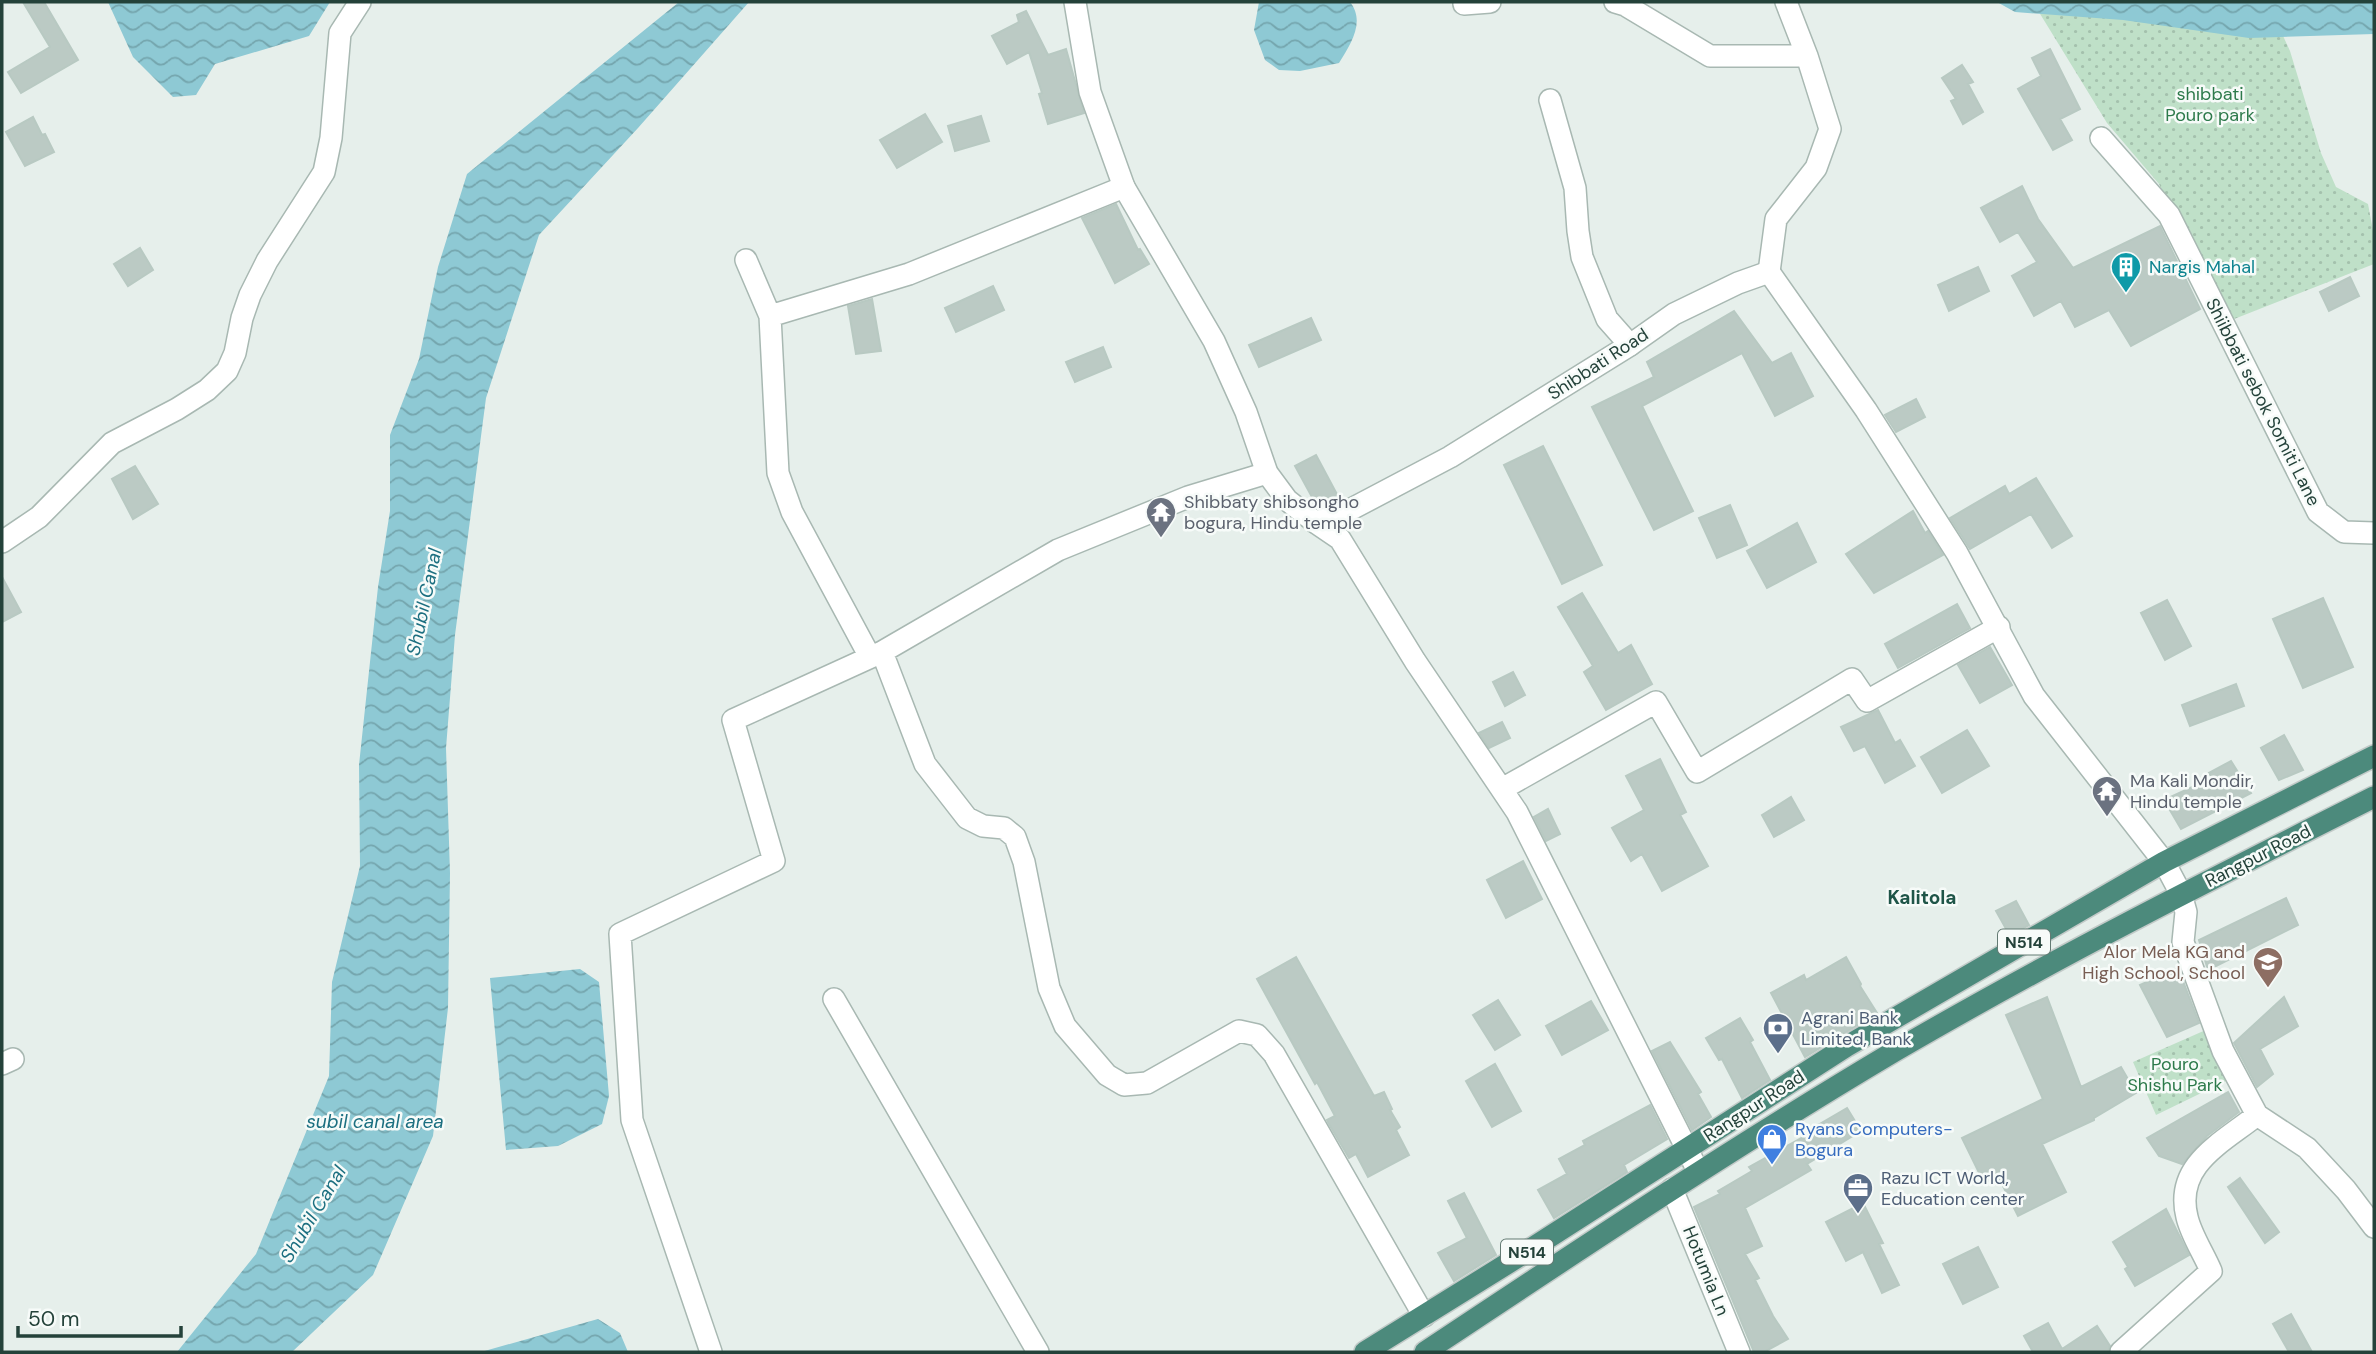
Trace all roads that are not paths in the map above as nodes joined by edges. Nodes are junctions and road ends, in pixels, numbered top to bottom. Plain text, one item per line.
1 (359, 2) edge
2 (1074, 2) edge
3 (1490, 2) edge
4 (1615, 2) edge
5 (1786, 2) edge
6 (1464, 4) dead end
7 (1807, 56) junction
8 (1550, 100) dead end
9 (2101, 138) dead end
10 (1124, 187) junction
11 (746, 260) dead end
12 (1769, 272) junction
13 (770, 316) junction
14 (1630, 345) junction
15 (1267, 472) junction
16 (1315, 522) junction
17 (2374, 533) edge
18 (2, 542) edge
19 (1999, 627) junction
20 (876, 654) junction
21 (2374, 756) edge
22 (1502, 789) junction
23 (2374, 797) edge
24 (2164, 862) junction
25 (2181, 894) junction
26 (834, 999) dead end
27 (2257, 1115) junction
28 (1686, 1149) junction
29 (1698, 1171) junction
30 (1672, 1189) junction
31 (2374, 1227) edge
32 (1423, 1316) junction
33 (711, 1352) edge
34 (1038, 1352) edge
35 (1365, 1352) edge
36 (1425, 1352) edge
37 (1739, 1352) edge
38 (2121, 1352) edge

1 - 18 street
2 - 10 street
3 - 6 street
4 - 7 street
5 - 7 street
7 - 12 street
8 - 14 street
9 - 17 street, Shiibbati sebok Somiti Lane
10 - 13 street
10 - 15 street
11 - 13 street
12 - 14 street, Shibbati Road
12 - 19 street
13 - 20 street
14 - 16 street, Shibbati Road
15 - 16 street
15 - 20 street
16 - 22 street
19 - 22 street
19 - 24 street
20 - 32 street
20 - 33 street
21 - 24 highway, Rangpur Road / N514
22 - 28 street
23 - 25 highway, Rangpur Road / N514
24 - 25 street
24 - 28 highway, Rangpur Road / N514
25 - 27 street
25 - 29 highway, Rangpur Road / N514
26 - 34 street
27 - 31 street
27 - 38 street
28 - 29 street
28 - 32 highway, Rangpur Road / N514
29 - 30 highway, Rangpur Road / N514
30 - 36 highway, Rangpur Road / N514
30 - 37 street, Hotumia Ln
32 - 35 highway, Rangpur Road / N514

